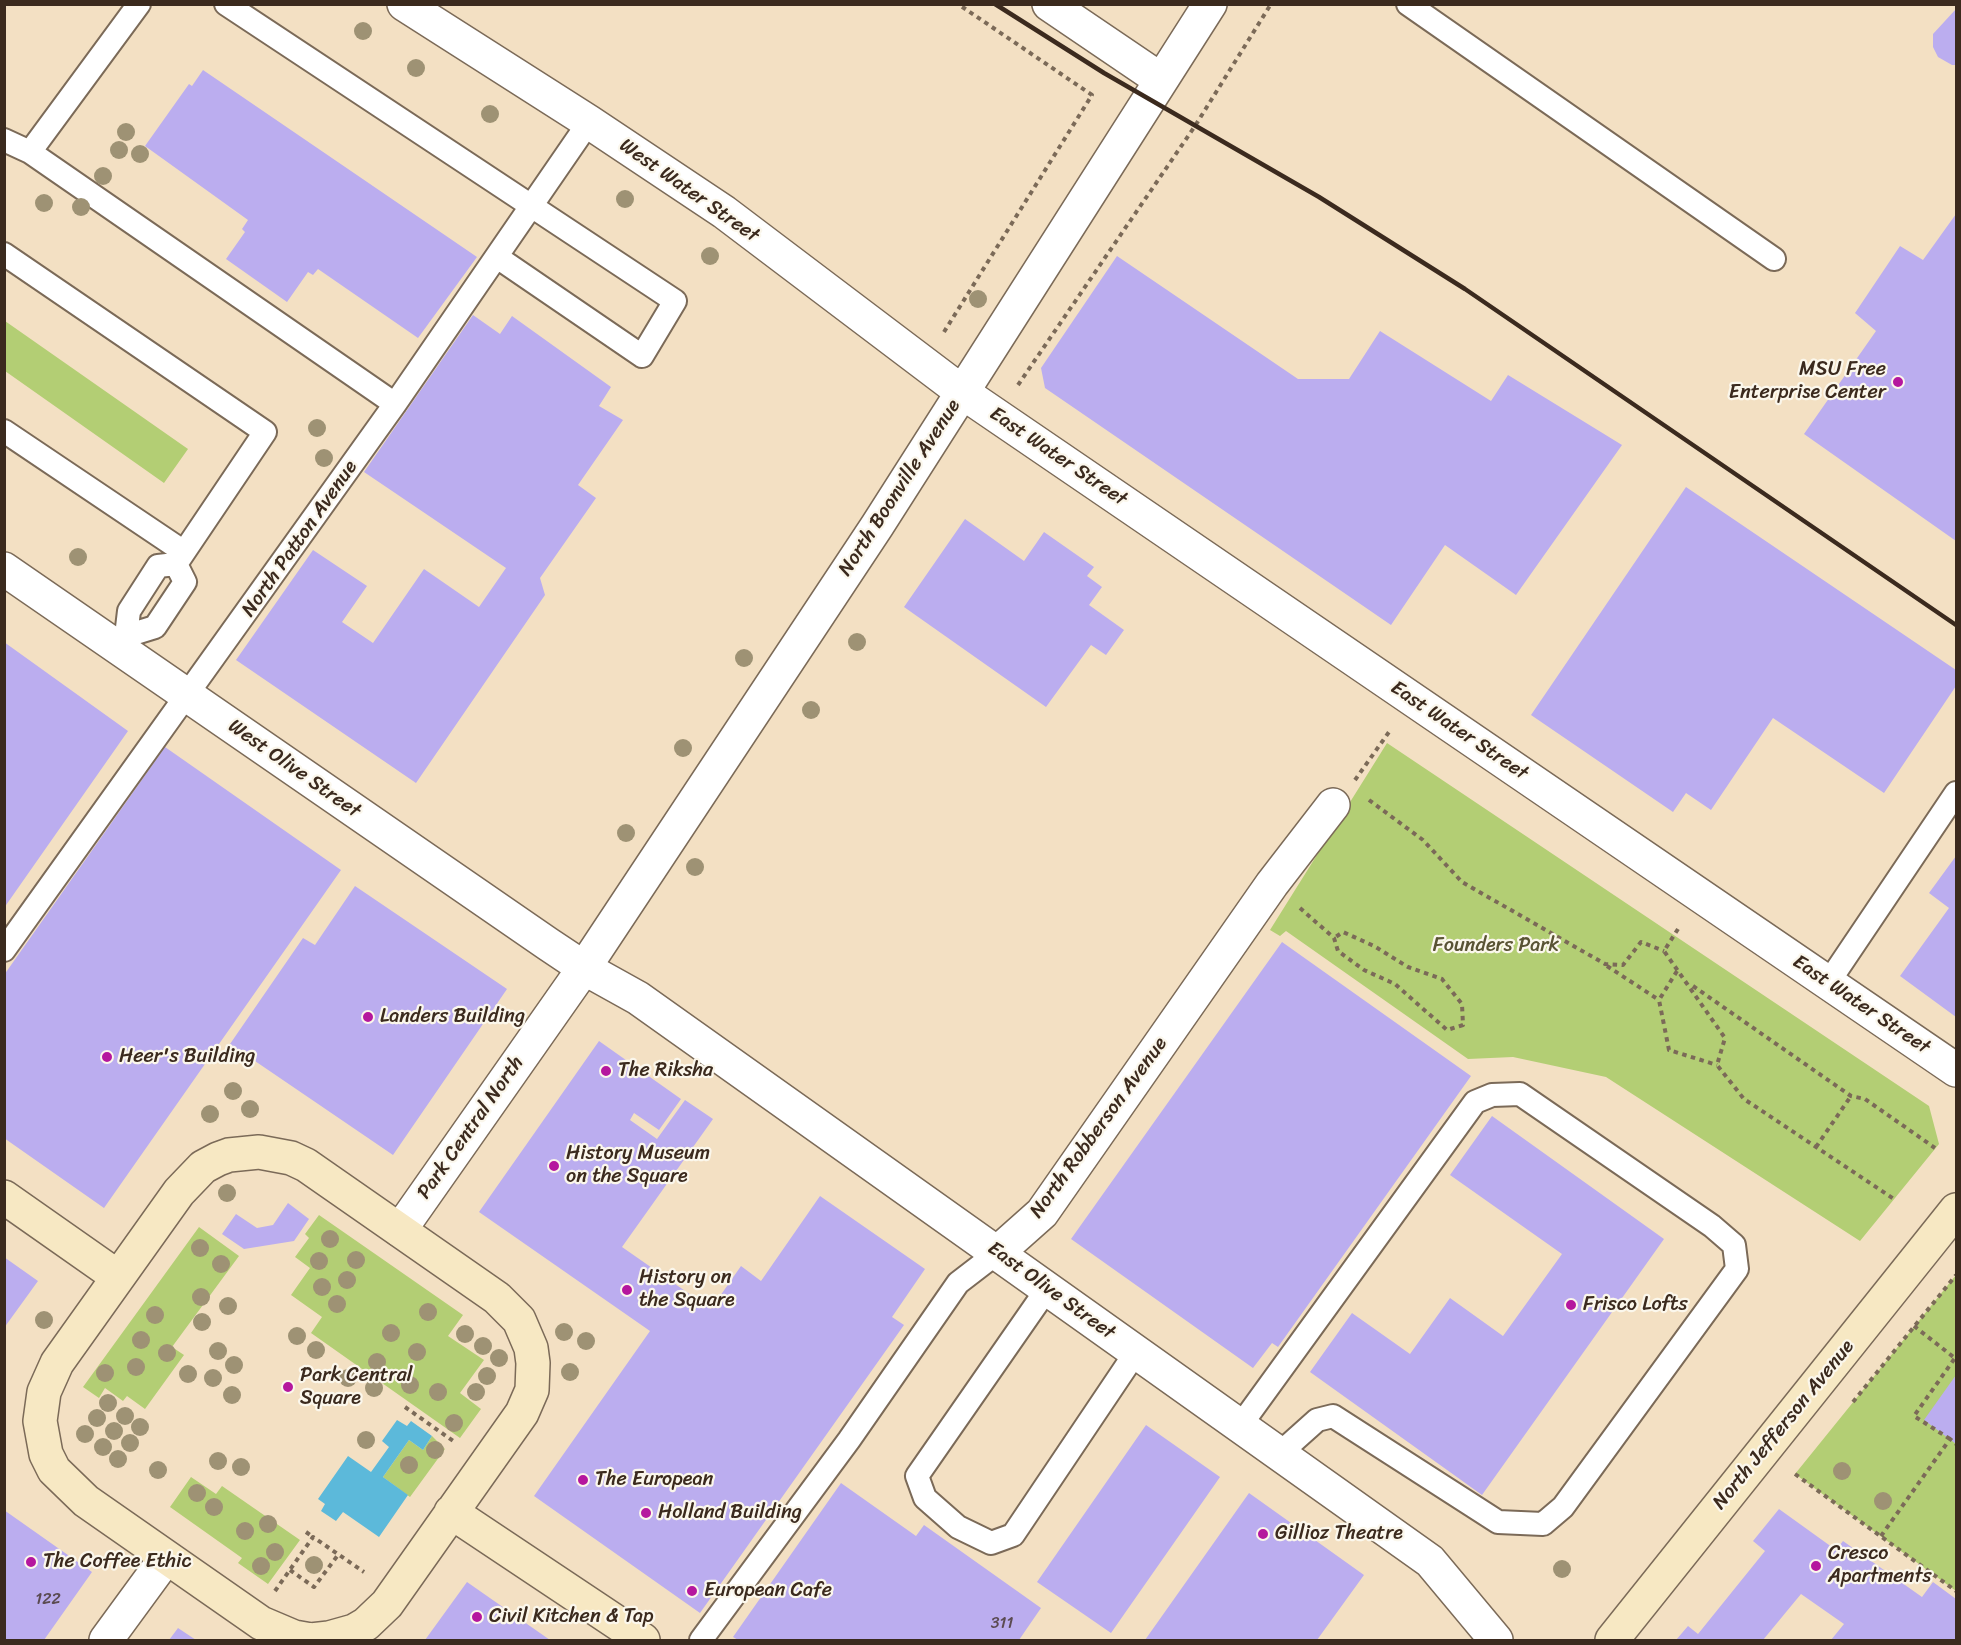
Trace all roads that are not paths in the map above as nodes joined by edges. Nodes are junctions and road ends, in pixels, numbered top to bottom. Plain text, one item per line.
1 (139, 4) edge
2 (226, 4) edge
3 (404, 4) edge
4 (1049, 4) edge
5 (1210, 4) edge
6 (1408, 4) edge
7 (1161, 80) junction
8 (589, 122) junction
9 (4, 140) edge
10 (30, 152) junction
11 (531, 207) junction
12 (4, 254) edge
13 (497, 257) junction
14 (1774, 259) dead end
15 (962, 392) junction
16 (395, 404) junction
17 (4, 431) edge
18 (180, 558) junction
19 (4, 570) edge
20 (122, 642) junction
21 (187, 695) junction
22 (1956, 794) edge
23 (1333, 805) dead end
24 (4, 950) edge
25 (584, 968) junction
26 (1828, 983) junction
27 (1956, 1070) edge
28 (4, 1197) edge
29 (1956, 1210) edge
30 (400, 1230) junction
31 (997, 1252) junction
32 (118, 1277) junction
33 (1047, 1289) junction
34 (1136, 1352) junction
35 (1240, 1426) junction
36 (1279, 1454) junction
37 (451, 1512) junction
38 (166, 1557) junction
39 (106, 1641) edge
40 (643, 1641) edge
41 (701, 1641) edge
42 (1496, 1641) edge
43 (1612, 1641) edge

1 - 10 lane
2 - 11 lane
3 - 8 street, West Water Street
4 - 7 street
5 - 7 street, North Boonville Avenue
6 - 14 lane
7 - 15 street, North Boonville Avenue
8 - 11 lane, North Patton Avenue
8 - 15 street, West Water Street
9 - 10 lane
10 - 16 lane
11 - 13 lane, North Patton Avenue
11 - 13 lane
12 - 18 lane
13 - 16 lane, North Patton Avenue
15 - 25 street, North Boonville Avenue
15 - 26 street, East Water Street
16 - 21 lane, North Patton Avenue
17 - 18 lane
18 - 20 lane
18 - 20 lane
19 - 20 street, West Olive Street
20 - 21 street, West Olive Street
21 - 24 lane, North Patton Avenue
21 - 25 street, West Olive Street
22 - 26 lane
23 - 31 street, North Robberson Avenue
25 - 30 street, Park Central North
25 - 31 street, East Olive Street
26 - 27 street, East Water Street
28 - 32 main road
29 - 43 main road, North Jefferson Avenue
30 - 32 main road
30 - 37 main road
31 - 33 street, East Olive Street
31 - 41 lane, North Robberson Avenue
32 - 38 main road
33 - 34 street, East Olive Street
33 - 34 lane
34 - 35 street, East Olive Street
35 - 36 street, East Olive Street
35 - 36 lane
36 - 42 street, East Olive Street
37 - 38 main road
37 - 40 main road
38 - 39 street

